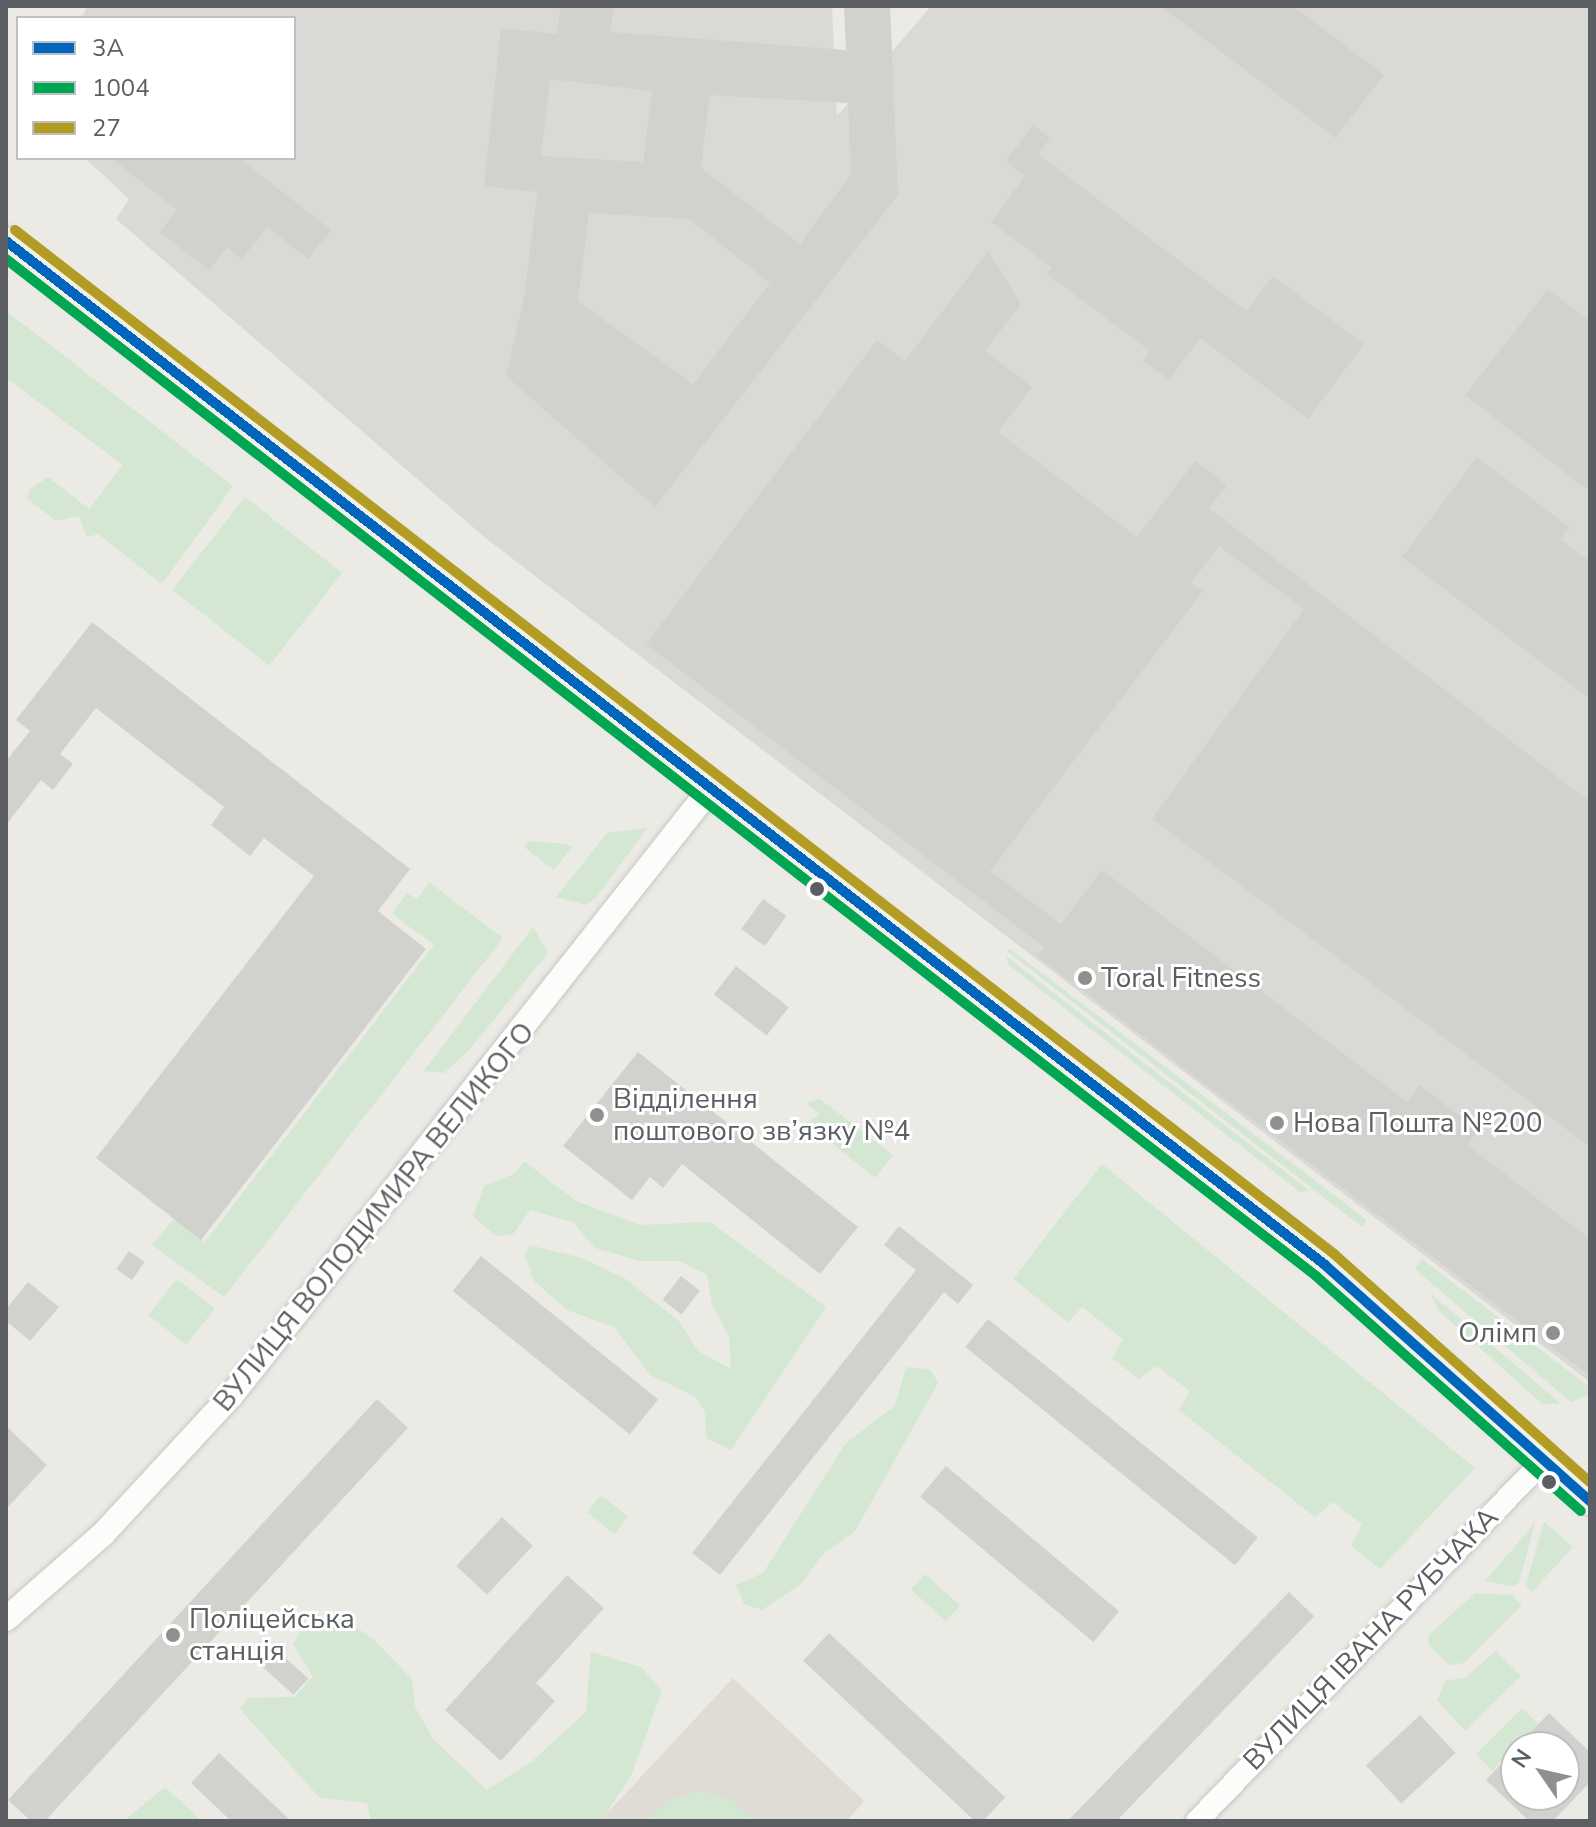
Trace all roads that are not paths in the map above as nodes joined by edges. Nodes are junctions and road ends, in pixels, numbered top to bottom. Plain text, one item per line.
1 (6, 241) edge
2 (711, 788) junction
3 (1545, 1459) junction
4 (1590, 1501) edge
5 (6, 1619) edge
6 (1197, 1821) edge

1 - 2 main road
2 - 3 main road
2 - 5 main road, ВУЛИЦЯ ВОЛОДИМИРА ВЕЛИКОГО
3 - 4 main road
3 - 6 street, ВУЛИЦЯ ІВАНА РУБЧАКА

